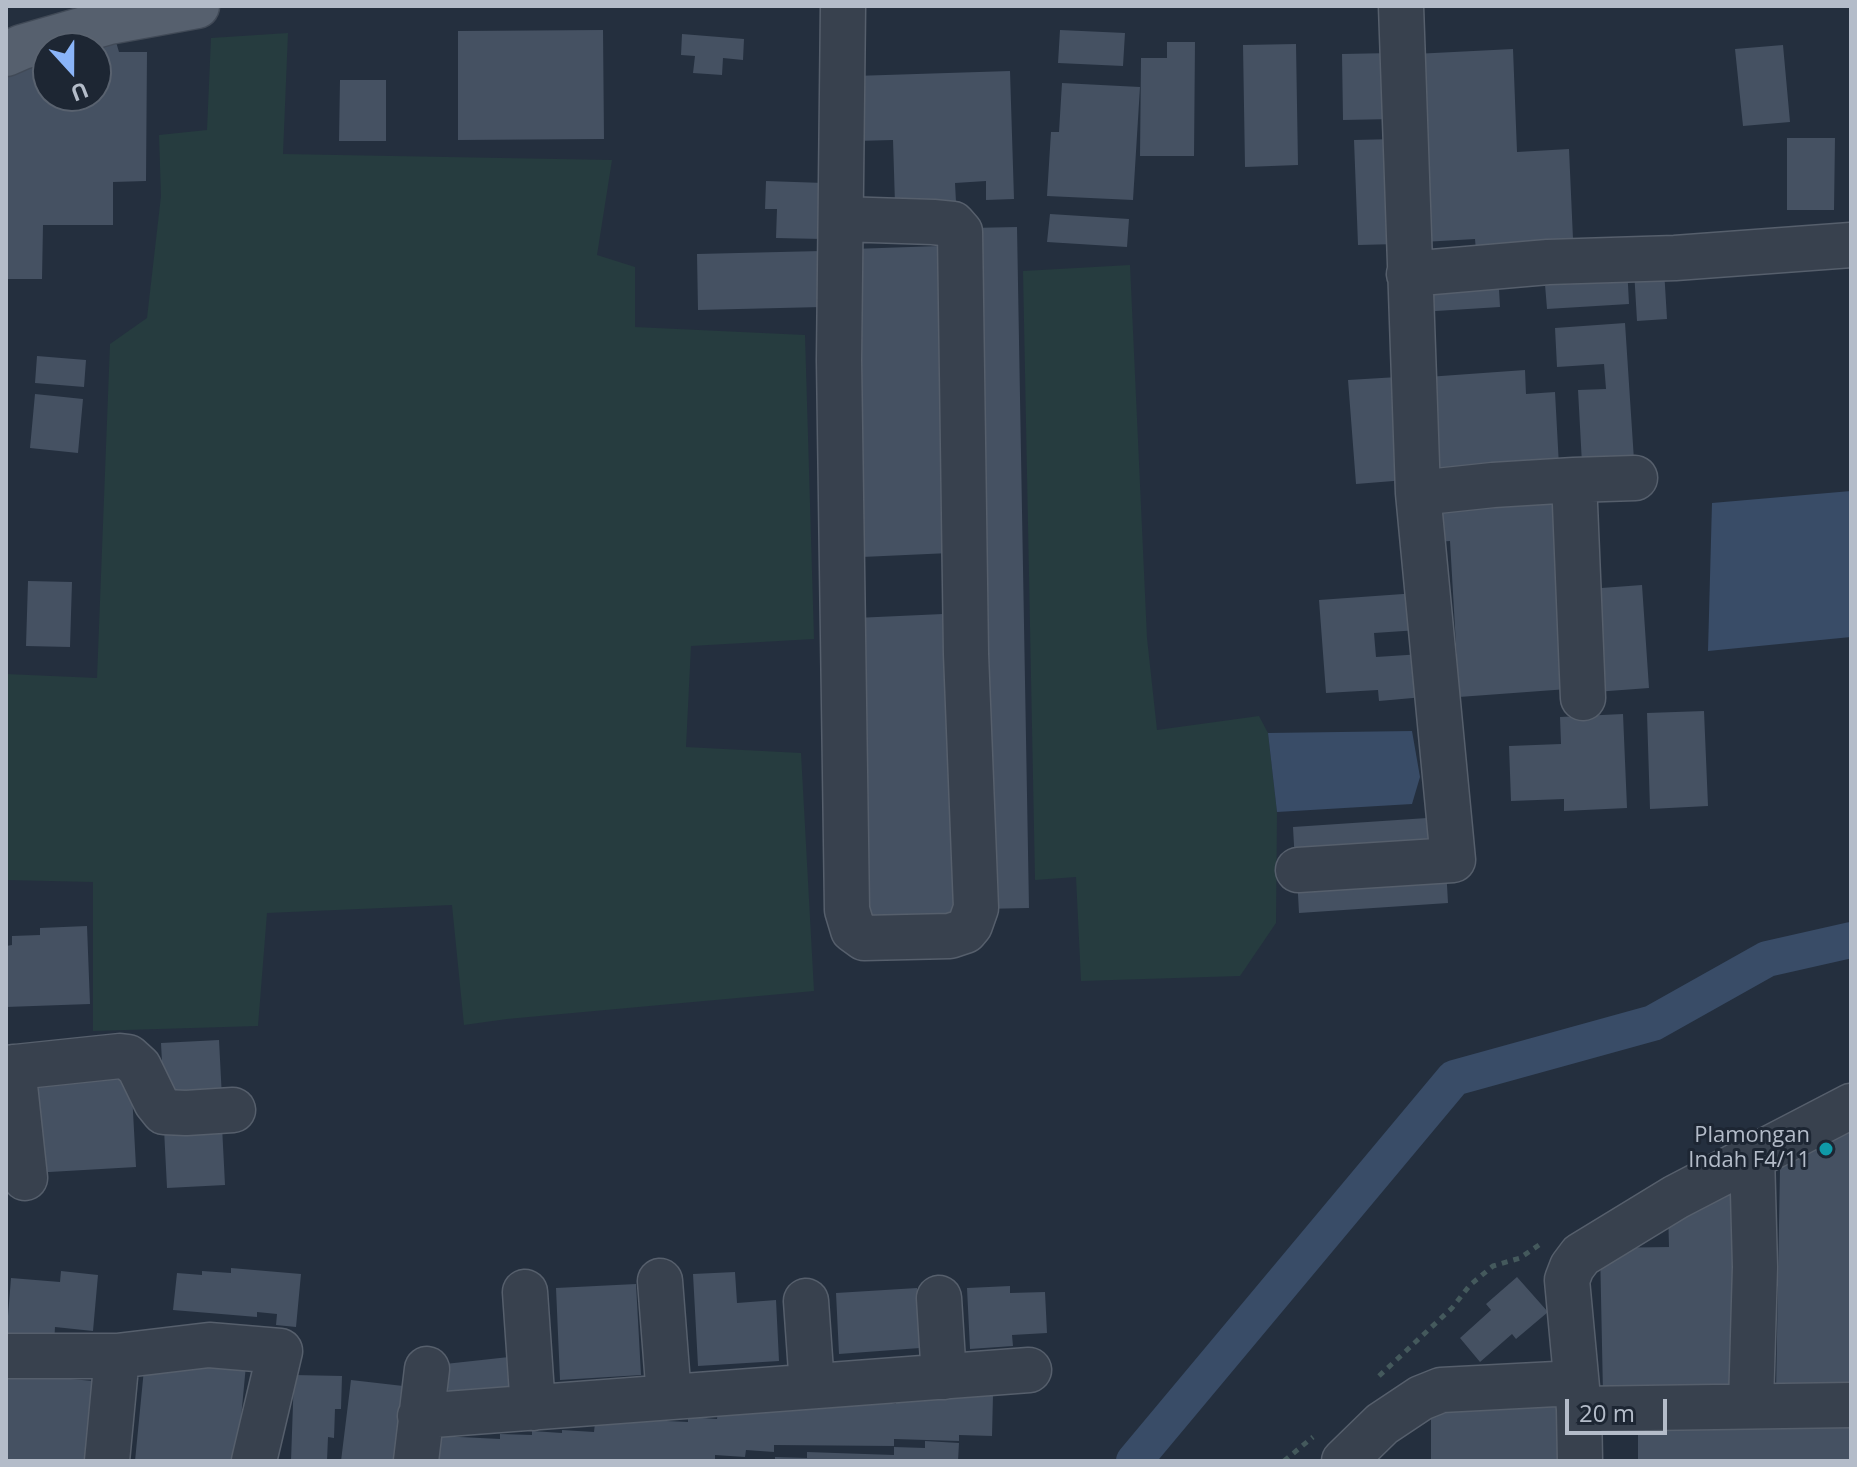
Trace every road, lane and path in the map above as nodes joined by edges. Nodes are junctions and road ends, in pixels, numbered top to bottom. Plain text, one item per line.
1 (197, 6) edge
2 (843, 6) edge
3 (1401, 6) edge
4 (6, 54) edge
5 (841, 219) junction
6 (1851, 245) edge
7 (1409, 274) junction
8 (1635, 478) dead end
9 (1574, 480) junction
10 (1418, 493) junction
11 (1583, 698) dead end
12 (1298, 870) dead end
13 (10, 1067) edge
14 (1851, 1106) edge
15 (233, 1110) dead end
16 (1752, 1155) junction
17 (25, 1178) dead end
18 (660, 1281) dead end
19 (525, 1292) dead end
20 (939, 1298) dead end
21 (806, 1301) dead end
22 (6, 1356) edge
23 (117, 1356) junction
24 (427, 1369) dead end
25 (1029, 1370) dead end
26 (944, 1377) junction
27 (812, 1386) junction
28 (1577, 1396) junction
29 (669, 1397) junction
30 (1751, 1405) junction
31 (1851, 1405) edge
32 (533, 1408) junction
33 (420, 1416) junction
34 (107, 1461) edge
35 (254, 1461) edge
36 (416, 1461) edge
37 (1344, 1461) edge
38 (1580, 1461) edge

1 - 4 main road
2 - 5 street
3 - 7 street
5 - 5 street
6 - 7 street
7 - 10 street
8 - 9 street
9 - 10 street
9 - 11 street
10 - 12 street
13 - 15 street
13 - 17 street
14 - 16 street
16 - 28 street
16 - 30 street
18 - 29 street
19 - 32 street
20 - 26 street
21 - 27 street
22 - 23 street
23 - 34 street
23 - 35 street
24 - 33 street
25 - 26 street
26 - 27 street
27 - 29 street
28 - 30 street
28 - 37 street
28 - 38 street
29 - 32 street
30 - 31 street
32 - 33 street
33 - 36 street

